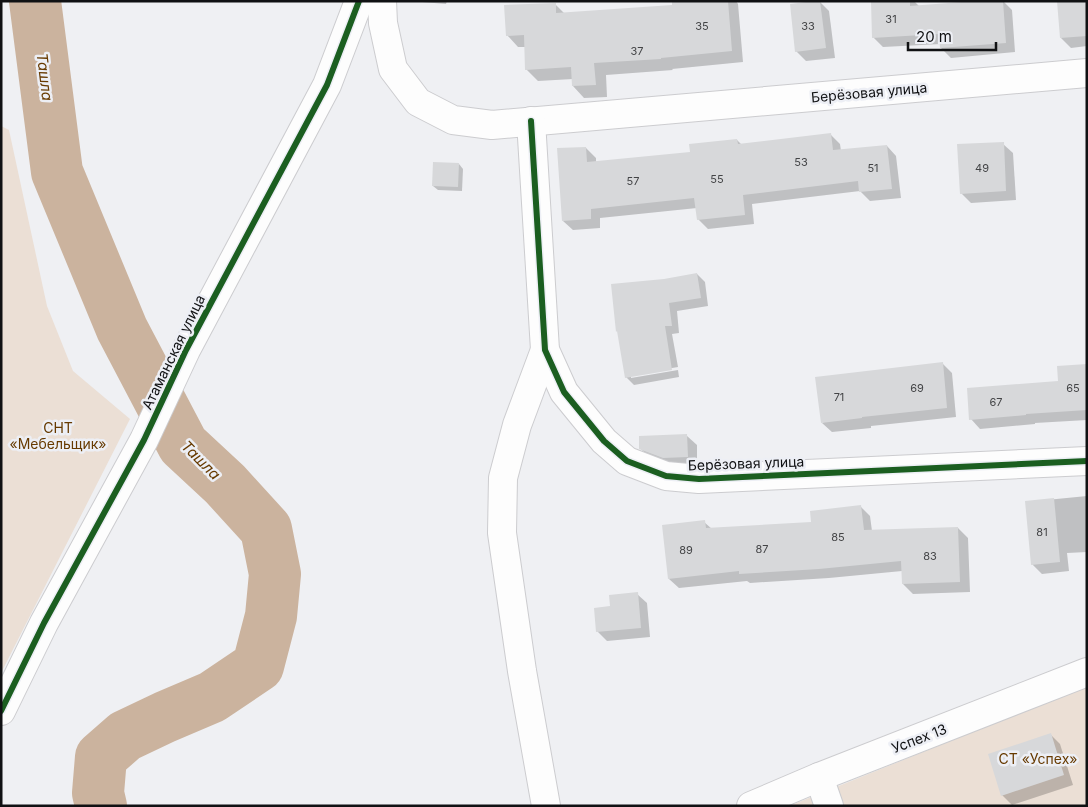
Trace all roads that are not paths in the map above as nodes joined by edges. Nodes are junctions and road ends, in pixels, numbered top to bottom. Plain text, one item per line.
1 (359, 1) edge
2 (382, 1) edge
3 (1087, 73) edge
4 (531, 121) junction
5 (545, 350) junction
6 (1087, 461) edge
7 (1087, 672) edge
8 (1, 711) edge
9 (819, 777) junction
10 (546, 806) edge
11 (751, 806) edge
12 (829, 806) edge

1 - 8 street, Атаманская улица
2 - 4 street, Берёзовая улица
3 - 4 street, Берёзовая улица
4 - 5 street, Берёзовая улица
5 - 6 street, Берёзовая улица
5 - 10 street
7 - 9 street, Успех 13
9 - 11 street, Успех 13
9 - 12 street

